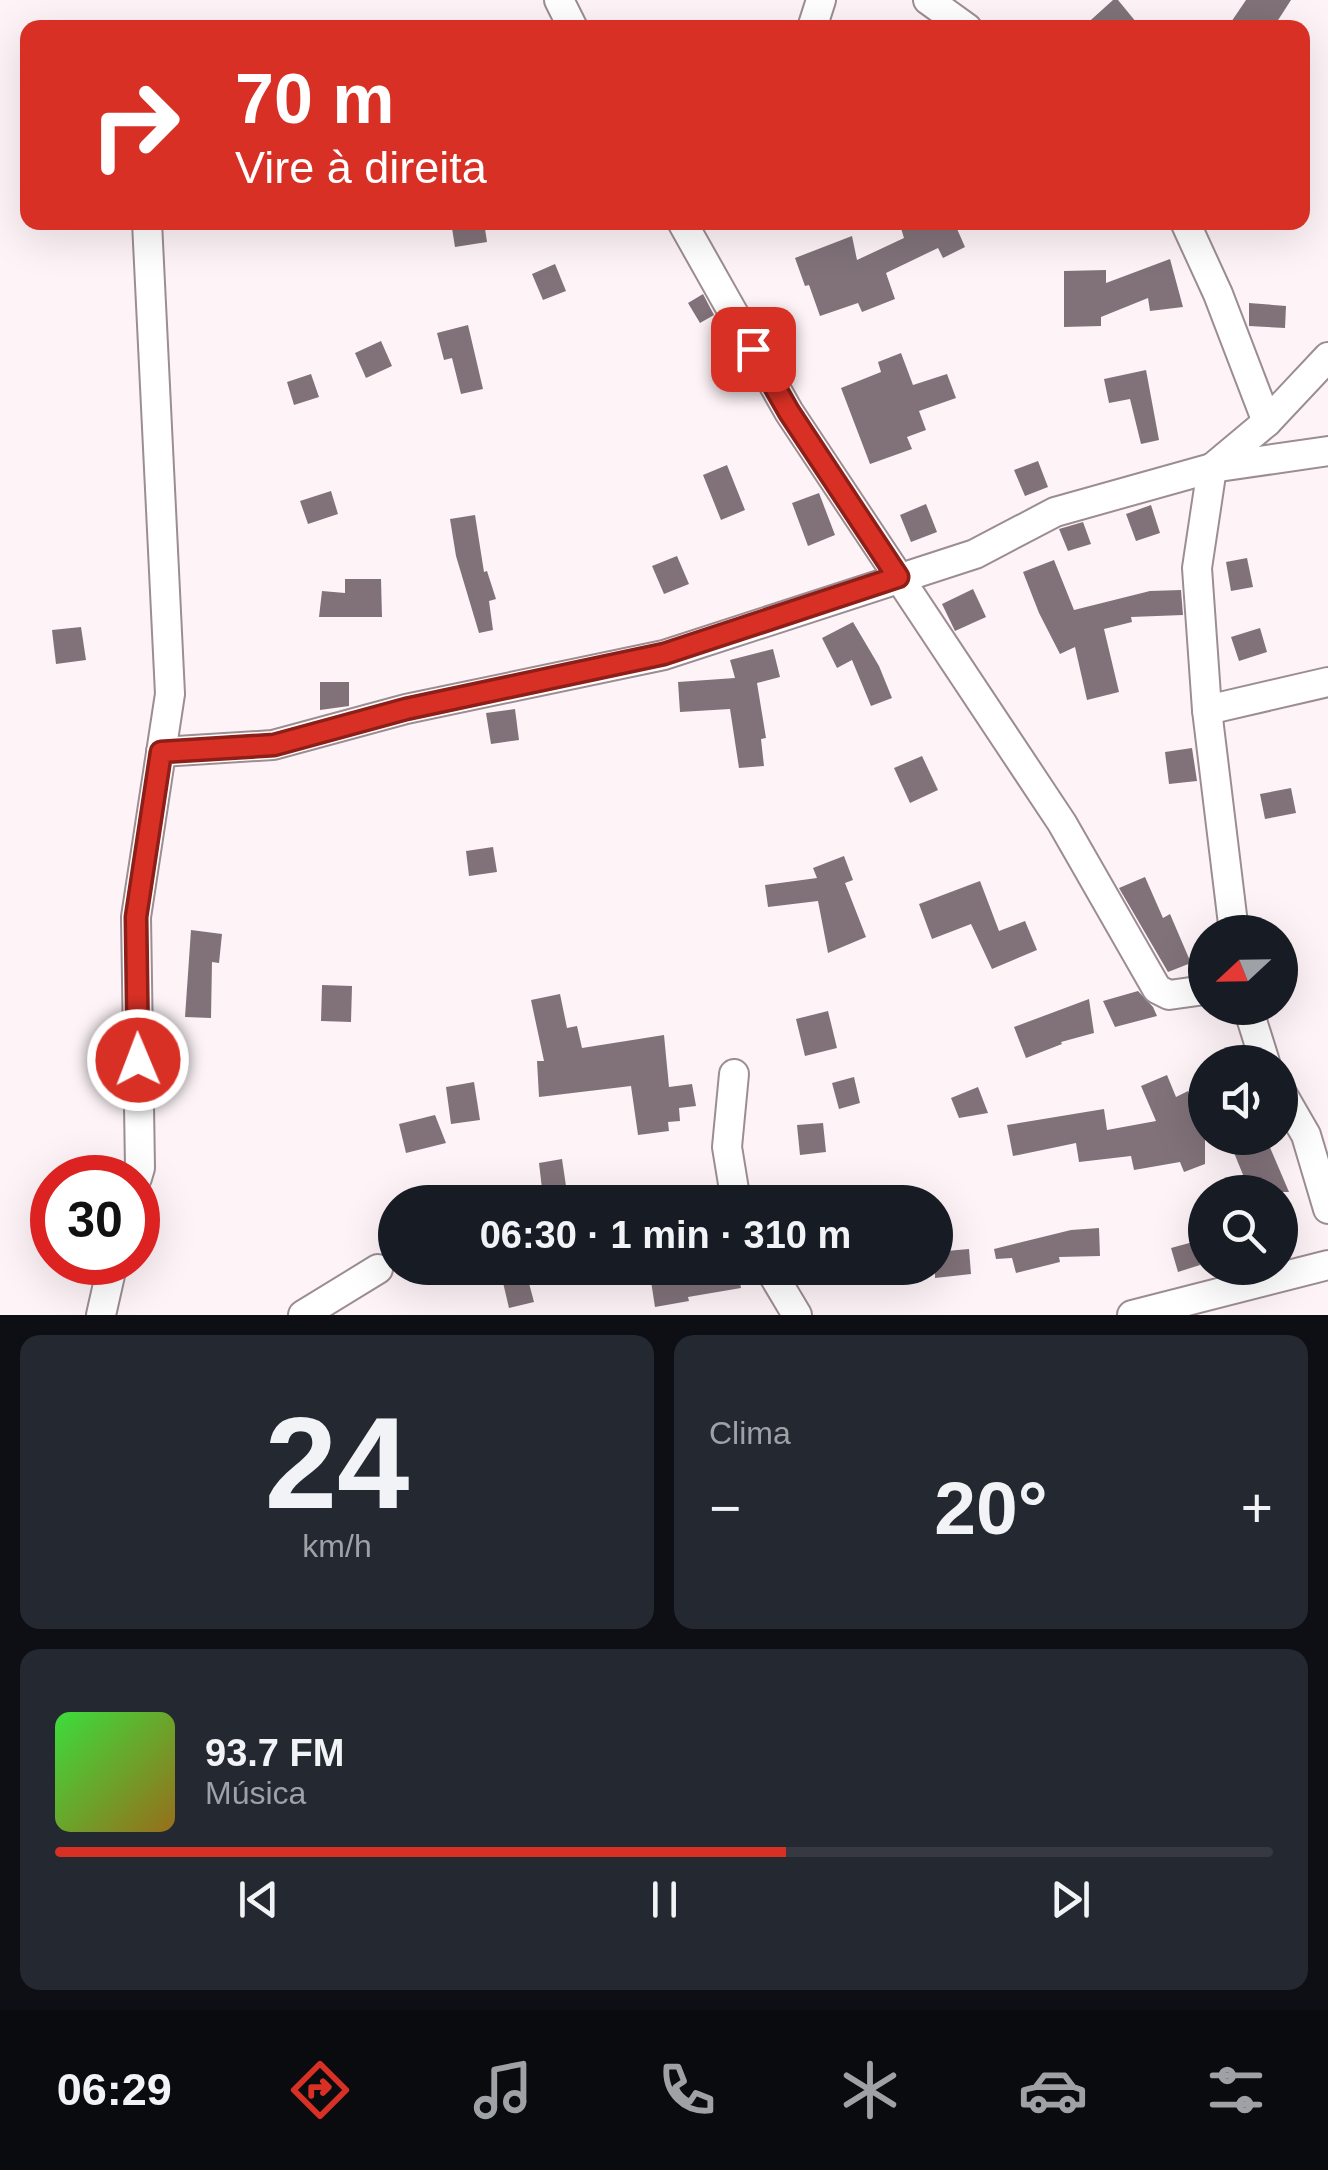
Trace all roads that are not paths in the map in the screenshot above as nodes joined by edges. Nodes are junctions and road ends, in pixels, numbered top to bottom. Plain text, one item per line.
1 (928, 0) edge
2 (956, 20) edge
3 (147, 230) edge
4 (687, 230) edge
5 (1189, 230) edge
6 (1328, 357) edge
7 (1266, 422) junction
8 (1328, 451) edge
9 (1212, 468) junction
10 (898, 577) junction
11 (1328, 682) edge
12 (1206, 710) junction
13 (161, 752) junction
14 (1232, 915) edge
15 (1188, 992) edge
16 (734, 1074) dead end
17 (1298, 1121) edge
18 (140, 1155) edge
19 (733, 1185) edge
20 (1328, 1209) edge
21 (1328, 1265) edge
22 (378, 1269) dead end
23 (108, 1285) edge
24 (778, 1285) edge
25 (101, 1315) edge
26 (303, 1315) edge
27 (796, 1315) edge
28 (1132, 1315) edge

1 - 2 street
3 - 13 street
4 - 10 street
5 - 7 street
6 - 7 street
7 - 9 street
8 - 9 street
9 - 10 street
9 - 12 street
10 - 13 street
10 - 15 street
11 - 12 street
12 - 14 street
13 - 18 street
16 - 19 street
17 - 20 street
21 - 28 street
22 - 26 street
23 - 25 street
24 - 27 street

